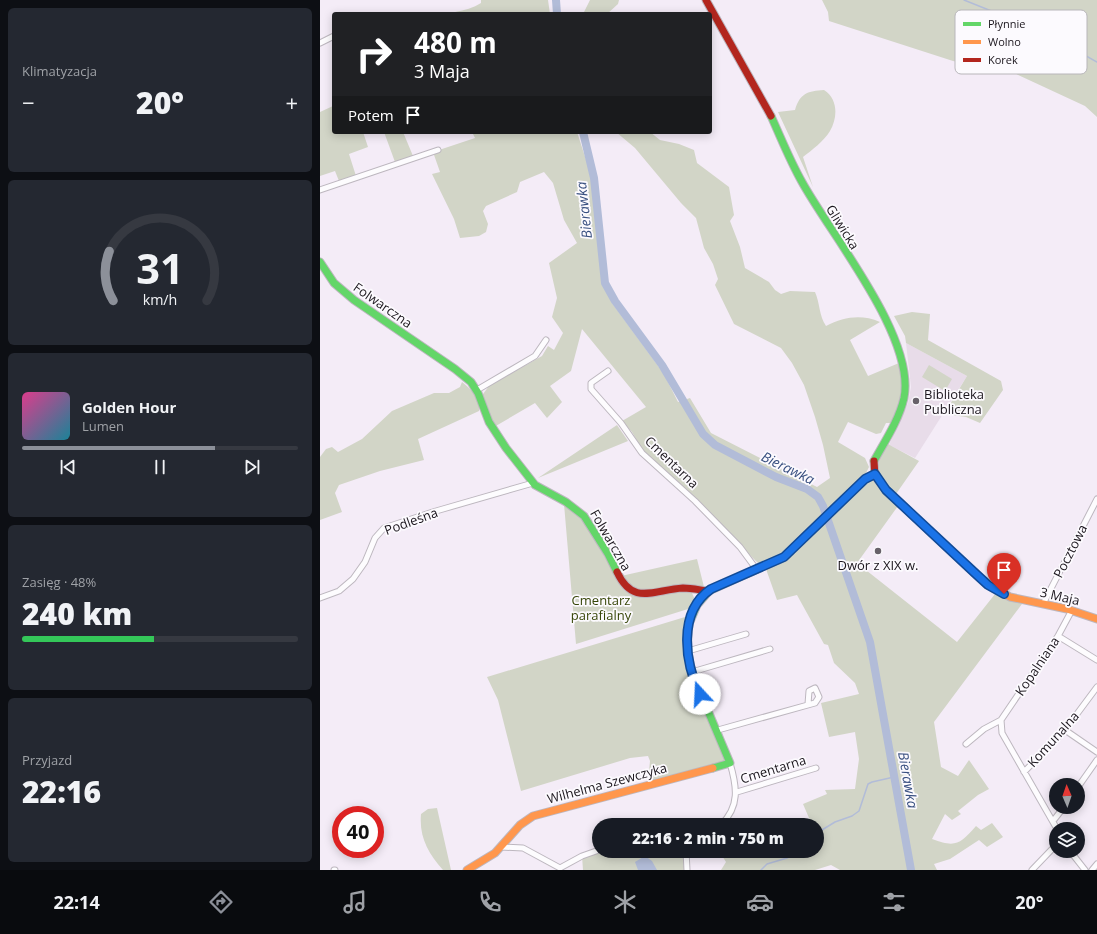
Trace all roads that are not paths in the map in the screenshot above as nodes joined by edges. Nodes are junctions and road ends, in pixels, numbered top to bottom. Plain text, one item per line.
1 (706, 0) edge
2 (332, 37) edge
3 (320, 43) edge
4 (438, 150) dead end
5 (320, 190) edge
6 (320, 262) edge
7 (546, 340) dead end
8 (608, 371) dead end
9 (477, 390) junction
10 (875, 474) junction
11 (533, 483) junction
12 (1097, 499) edge
13 (757, 570) junction
14 (708, 591) junction
15 (320, 598) edge
16 (1044, 604) junction
17 (1072, 610) junction
18 (1097, 619) edge
19 (746, 634) dead end
20 (1058, 636) junction
21 (770, 649) dead end
22 (688, 651) junction
23 (1097, 660) edge
24 (692, 672) junction
25 (1097, 687) edge
26 (808, 704) dead end
27 (1001, 720) junction
28 (718, 730) junction
29 (1065, 730) junction
30 (966, 744) dead end
31 (1097, 752) edge
32 (1097, 760) edge
33 (730, 763) junction
34 (816, 768) dead end
35 (1024, 772) junction
36 (1084, 778) edge
37 (736, 792) junction
38 (1059, 814) edge
39 (726, 818) edge
40 (1054, 821) joint
41 (501, 847) junction
42 (592, 852) edge
43 (1049, 852) edge
44 (686, 858) edge
45 (1076, 858) edge
46 (1097, 864) edge
47 (467, 870) edge
48 (686, 870) edge
49 (1032, 870) edge
50 (1085, 870) edge
51 (1092, 870) edge

1 - 10 street, Gliwicka
2 - 3 street
4 - 5 street
6 - 9 street, Folwarczna
7 - 9 street
8 - 13 street, Cmentarna
9 - 11 street, Folwarczna
10 - 13 street, Cmentarna
10 - 16 street, 3 Maja
11 - 14 street, Folwarczna
11 - 15 street, Podleśna
12 - 16 street, Pocztowa
13 - 14 street, Cmentarna
14 - 22 street, Cmentarna
16 - 17 street, 3 Maja
17 - 18 street, 3 Maja
17 - 20 street, Kopalniana
19 - 22 street
20 - 23 street
20 - 27 street, Kopalniana
21 - 24 street
22 - 24 street, Cmentarna
24 - 28 street, Cmentarna
25 - 29 street, Komunalna
26 - 28 street
27 - 30 street, Kopalniana
27 - 35 street
28 - 33 street, Cmentarna
29 - 31 street
29 - 35 street, Komunalna
32 - 36 street
33 - 37 street, Cmentarna
33 - 41 street, Wilhelma Szewczyka
34 - 37 street, Cmentarna
35 - 40 street
37 - 39 street, Cmentarna
38 - 40 street
41 - 42 street
41 - 47 street, Wilhelma Szewczyka
43 - 49 street
44 - 48 street
45 - 50 street
46 - 51 street

